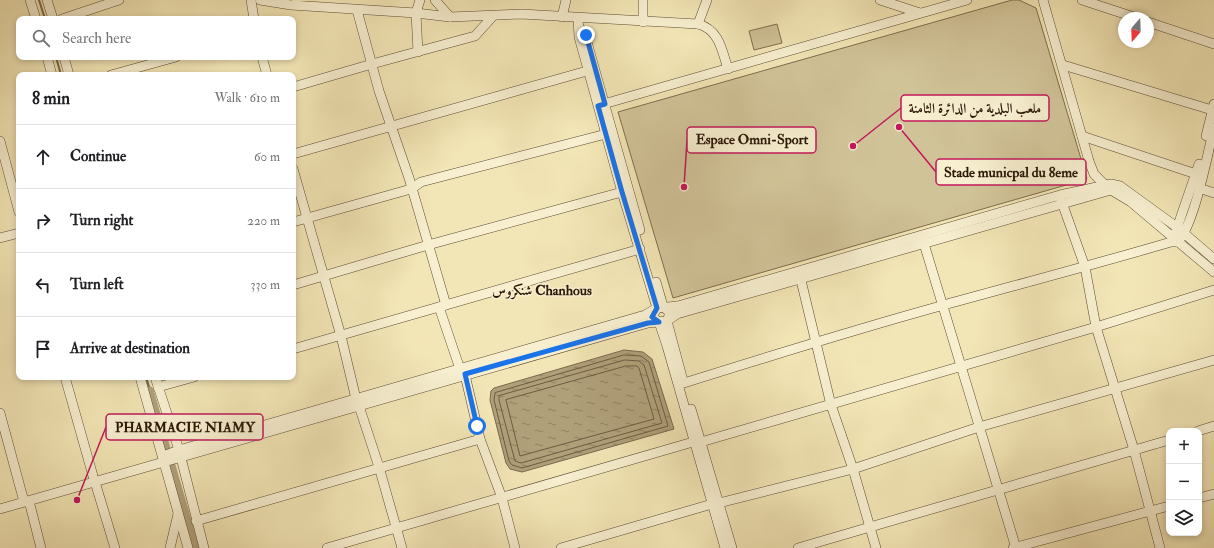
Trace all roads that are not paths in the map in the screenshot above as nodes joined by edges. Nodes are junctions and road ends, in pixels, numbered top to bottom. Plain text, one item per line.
1 (30, 0) edge
2 (47, 0) edge
3 (119, 0) edge
4 (251, 0) edge
5 (260, 0) edge
6 (420, 0) edge
7 (435, 0) edge
8 (566, 0) edge
9 (643, 0) edge
10 (707, 0) edge
11 (880, 0) edge
12 (967, 0) edge
13 (1044, 0) edge
14 (1082, 0) edge
15 (273, 1) edge
16 (1103, 3) edge
17 (357, 10) junction
18 (1123, 12) edge
19 (416, 13) junction
20 (920, 13) junction
21 (35, 16) edge
22 (52, 16) edge
23 (71, 16) edge
24 (254, 16) edge
25 (493, 16) junction
26 (450, 17) junction
27 (562, 17) junction
28 (578, 18) junction
29 (643, 22) junction
30 (698, 24) junction
31 (1154, 24) edge
32 (1214, 44) edge
33 (418, 52) junction
34 (48, 60) edge
35 (65, 60) edge
36 (165, 60) edge
37 (263, 60) edge
38 (372, 64) junction
39 (1063, 65) junction
40 (592, 69) junction
41 (728, 69) junction
42 (51, 72) edge
43 (68, 72) edge
44 (123, 72) edge
45 (266, 72) edge
46 (296, 87) edge
47 (602, 104) junction
48 (1213, 107) edge
49 (392, 126) junction
50 (1214, 128) edge
51 (606, 134) junction
52 (1082, 136) junction
53 (0, 141) edge
54 (296, 153) edge
55 (1196, 174) junction
56 (296, 179) edge
57 (1105, 185) junction
58 (1199, 188) junction
59 (411, 189) junction
60 (622, 192) junction
61 (1214, 192) edge
62 (1061, 199) junction
63 (16, 201) edge
64 (308, 218) junction
65 (296, 221) edge
66 (1182, 231) junction
67 (16, 234) edge
68 (0, 238) edge
69 (923, 239) junction
70 (1174, 240) junction
71 (428, 245) junction
72 (640, 249) junction
73 (1214, 259) edge
74 (1085, 267) junction
75 (1214, 272) edge
76 (799, 274) junction
77 (322, 276) junction
78 (296, 284) edge
79 (1214, 290) edge
80 (944, 305) junction
81 (442, 306) junction
82 (660, 307) junction
83 (663, 322) junction
84 (1096, 327) junction
85 (341, 336) junction
86 (815, 342) junction
87 (296, 348) edge
88 (1214, 360) edge
89 (960, 367) junction
90 (462, 372) junction
91 (66, 380) edge
92 (141, 380) edge
93 (156, 380) edge
94 (183, 380) edge
95 (684, 383) junction
96 (158, 387) junction
97 (1115, 389) junction
98 (358, 403) junction
99 (831, 405) junction
100 (0, 413) edge
101 (1214, 426) edge
102 (979, 427) junction
103 (1202, 430) edge
104 (480, 438) junction
105 (1166, 441) edge
106 (697, 442) junction
107 (1134, 450) junction
108 (171, 457) junction
109 (379, 467) junction
110 (853, 469) junction
111 (94, 479) junction
112 (999, 490) junction
113 (1214, 494) edge
114 (1202, 497) edge
115 (502, 498) junction
116 (26, 500) junction
117 (716, 503) junction
118 (0, 504) edge
119 (1166, 507) edge
120 (0, 509) edge
121 (1151, 510) junction
122 (178, 513) junction
123 (196, 521) junction
124 (397, 528) junction
125 (870, 528) junction
126 (41, 548) edge
127 (115, 548) edge
128 (170, 548) edge
129 (188, 548) edge
130 (204, 548) edge
131 (327, 548) edge
132 (402, 548) edge
133 (515, 548) edge
134 (561, 548) edge
135 (725, 548) edge
136 (732, 548) edge
137 (798, 548) edge
138 (876, 548) edge
139 (1015, 548) edge
140 (1160, 548) edge

1 - 21 street
2 - 22 street
3 - 23 street
4 - 24 street
5 - 15 street
6 - 19 street
7 - 26 street
8 - 27 street
9 - 29 street
10 - 30 street
11 - 20 street
12 - 20 street
13 - 39 street
14 - 16 street
15 - 17 street
16 - 18 street
17 - 19 street
17 - 38 street
19 - 26 street
19 - 33 street
20 - 41 street
25 - 26 street
25 - 27 street
25 - 33 street
27 - 28 street
28 - 29 street
28 - 40 street
29 - 30 street
30 - 41 street
31 - 32 street
33 - 38 street
34 - 42 street
35 - 43 street
36 - 44 street
37 - 45 street
38 - 46 street
38 - 49 street
39 - 48 street
39 - 52 street
40 - 47 street
40 - 49 street
41 - 47 street
47 - 51 street
47 - 82 street
48 - 55 street
49 - 54 street
49 - 59 street
50 - 58 street
51 - 59 street
51 - 60 street
52 - 55 street
52 - 57 street
53 - 63 street
55 - 66 street
56 - 64 street
57 - 62 street
57 - 66 street
58 - 61 street
58 - 66 street
59 - 64 street
59 - 71 street
60 - 71 street
60 - 72 street
62 - 69 street
62 - 70 street
62 - 74 street
64 - 65 street
64 - 77 street
66 - 70 street
66 - 73 street
67 - 68 street
69 - 76 street
69 - 80 street
70 - 74 street
70 - 75 street
71 - 77 street
71 - 81 street
72 - 81 street
72 - 82 street
74 - 80 street
74 - 84 street
76 - 82 street
76 - 83 street
76 - 86 street
77 - 78 street
77 - 85 street
79 - 84 street
80 - 86 street
80 - 89 street
81 - 85 street
81 - 90 street
82 - 83 street
82 - 83 street
82 - 90 street
83 - 90 street
83 - 95 street
83 - 106 street
84 - 89 street
84 - 97 street
85 - 87 street
85 - 98 street
86 - 95 street
86 - 99 street
88 - 97 street
89 - 99 street
89 - 102 street
90 - 98 street
90 - 104 street
91 - 111 street
92 - 108 street
93 - 96 street
94 - 96 street
95 - 106 street
96 - 108 street
97 - 102 street
97 - 107 street
98 - 108 street
98 - 109 street
99 - 106 street
99 - 110 street
100 - 116 street
101 - 103 street
102 - 110 street
102 - 112 street
104 - 109 street
104 - 115 street
105 - 107 street
106 - 115 street
106 - 117 street
107 - 112 street
107 - 121 street
108 - 111 street
108 - 122 street
108 - 123 street
109 - 123 street
109 - 124 street
110 - 117 street
110 - 125 street
111 - 116 street
111 - 127 street
112 - 125 street
112 - 139 street
113 - 114 street
115 - 124 street
115 - 133 street
116 - 118 street
116 - 120 street
116 - 126 street
117 - 134 street
117 - 135 street
117 - 136 street
119 - 121 street
121 - 139 street
121 - 140 street
122 - 128 street
122 - 129 street
123 - 130 street
124 - 131 street
124 - 132 street
125 - 137 street
125 - 138 street

